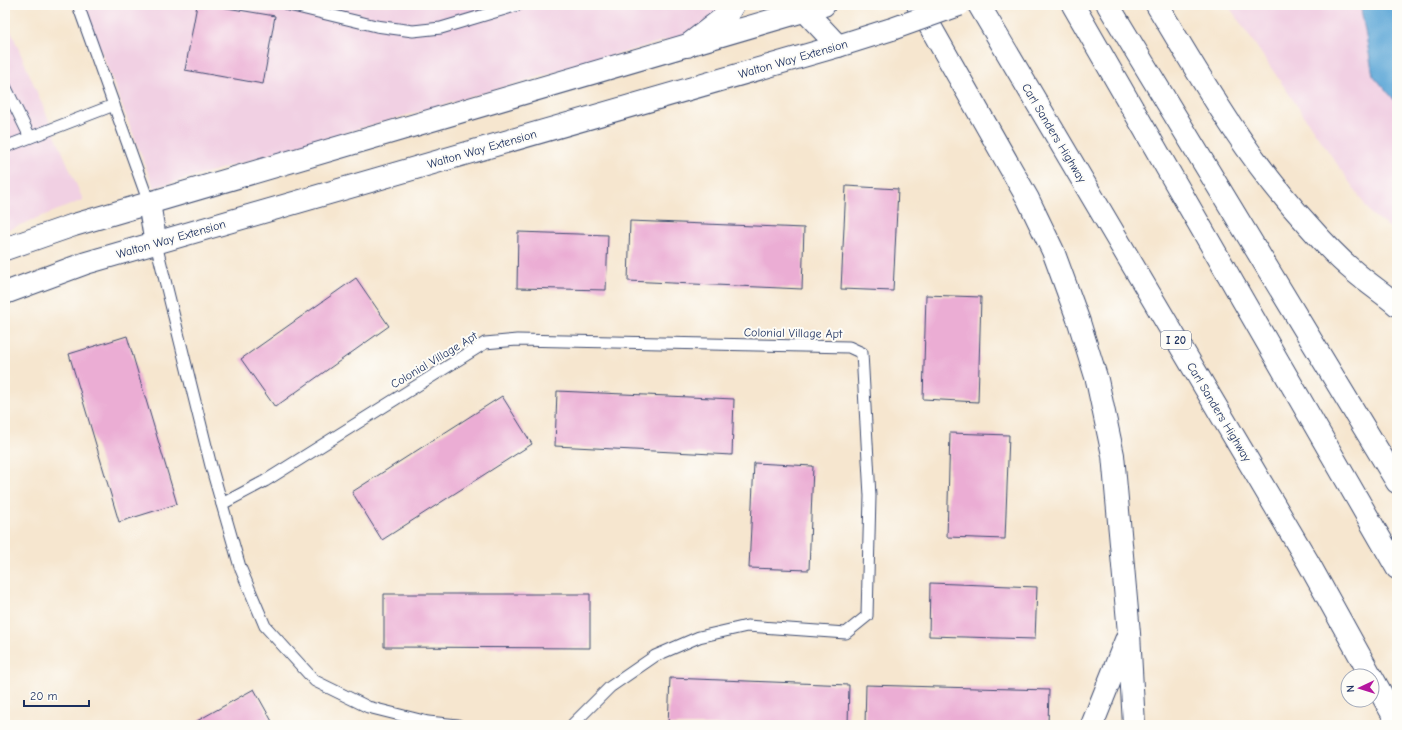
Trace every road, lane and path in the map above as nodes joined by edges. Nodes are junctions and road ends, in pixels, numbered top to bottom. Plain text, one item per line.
1 (78, 5) edge
2 (289, 5) edge
3 (518, 5) edge
4 (733, 5) edge
5 (918, 5) edge
6 (959, 5) edge
7 (979, 5) edge
8 (1073, 5) edge
9 (1108, 5) edge
10 (1157, 5) edge
11 (810, 7) edge
12 (495, 8) edge
13 (687, 46) junction
14 (838, 46) junction
15 (5, 86) edge
16 (114, 105) junction
17 (30, 137) junction
18 (5, 147) edge
19 (149, 203) junction
20 (156, 244) junction
21 (5, 249) edge
22 (5, 292) edge
23 (1397, 305) edge
24 (1397, 482) edge
25 (222, 504) junction
26 (1397, 568) edge
27 (1129, 633) junction
28 (1367, 668) edge
29 (1380, 691) edge
30 (1397, 722) edge
31 (458, 725) edge
32 (570, 725) edge
33 (1092, 725) edge
34 (1134, 725) edge

1 - 16 lane
2 - 12 lane
3 - 12 lane
4 - 13 main road
5 - 27 main road
6 - 14 main road, Walton Way Extension, bridge
7 - 28 main road, Carl Sanders Highway / I 20
8 - 26 main road
9 - 24 main road
10 - 23 main road
11 - 13 main road
11 - 14 main road
13 - 19 main road
14 - 20 main road, Walton Way Extension
15 - 17 lane
16 - 17 lane
16 - 19 lane
17 - 18 lane
19 - 20 main road
19 - 21 main road
20 - 22 main road, Walton Way Extension
20 - 25 lane
25 - 31 lane
25 - 32 lane, Colonial Village Apt
27 - 33 main road
27 - 34 main road
29 - 30 main road, Carl Sanders Highway / I 20

